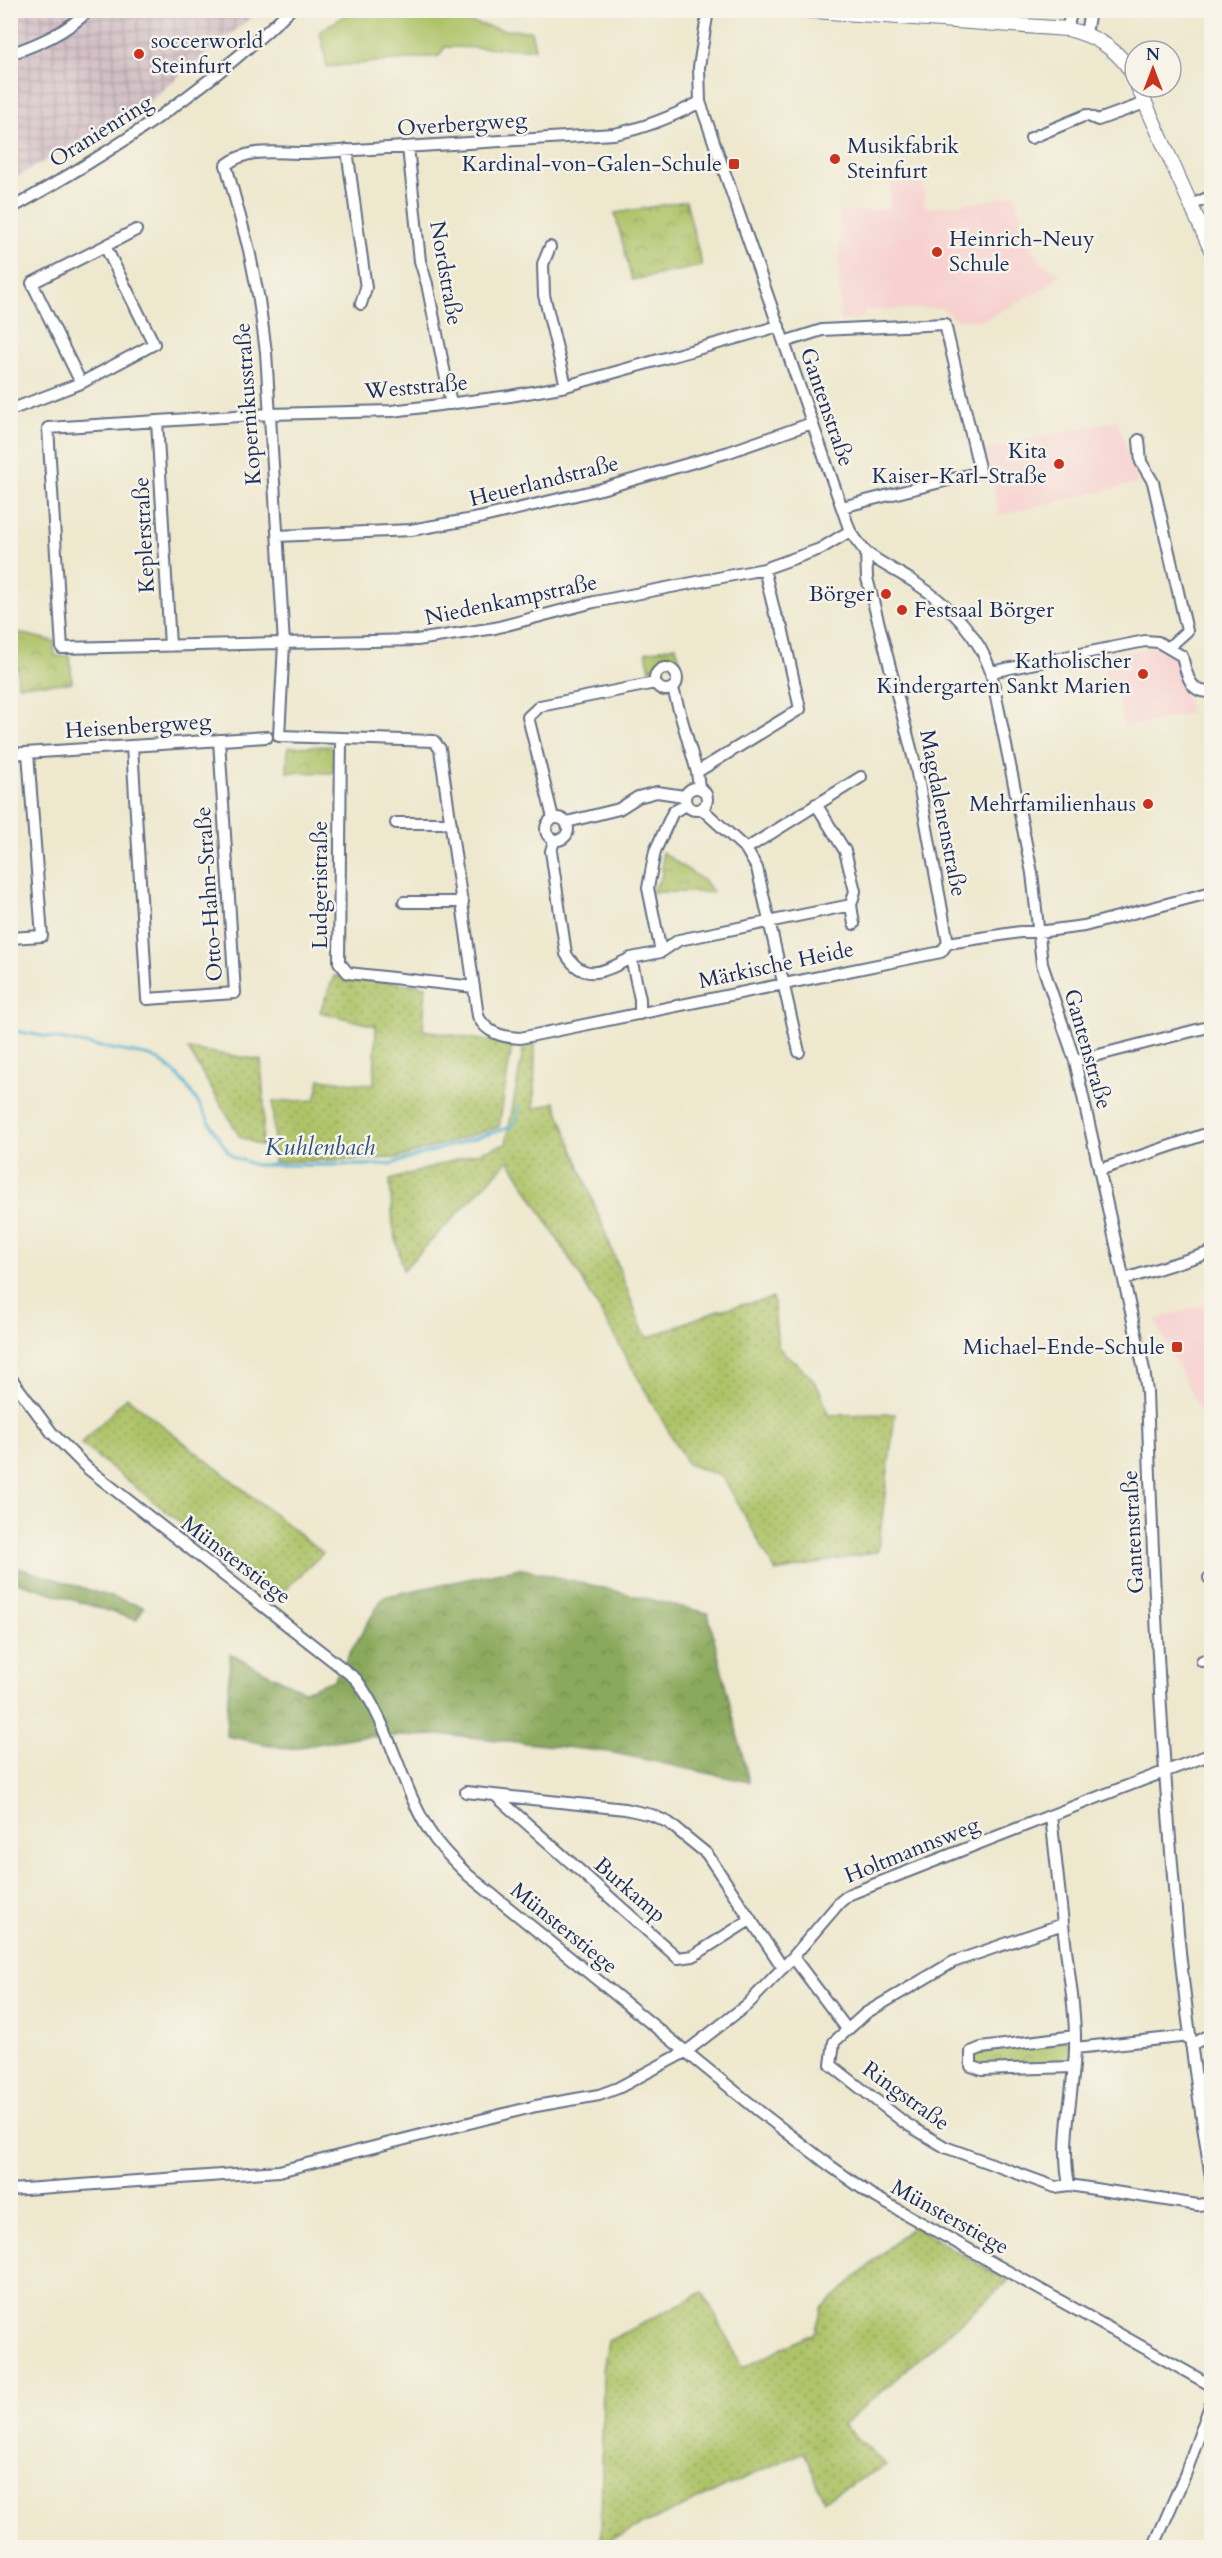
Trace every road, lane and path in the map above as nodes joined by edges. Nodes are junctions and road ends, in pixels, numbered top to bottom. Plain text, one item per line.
1 (89, 10) edge
2 (290, 10) edge
3 (708, 10) edge
4 (801, 10) edge
5 (1072, 10) edge
6 (1090, 10) edge
7 (1067, 28) junction
8 (1086, 34) junction
9 (10, 54) edge
10 (1123, 60) edge
11 (1143, 99) edge
12 (700, 102) junction
13 (1145, 103) junction
14 (1031, 138) dead end
15 (408, 147) junction
16 (347, 150) junction
17 (225, 165) joint
18 (1212, 196) edge
19 (1191, 205) junction
20 (10, 209) edge
21 (136, 230) dead end
22 (105, 246) junction
23 (550, 247) dead end
24 (1212, 252) edge
25 (361, 304) dead end
26 (779, 326) junction
27 (784, 342) junction
28 (81, 384) junction
29 (566, 386) junction
30 (451, 404) junction
31 (10, 410) edge
32 (269, 414) junction
33 (157, 421) junction
34 (812, 423) junction
35 (1139, 440) dead end
36 (842, 507) junction
37 (850, 531) junction
38 (277, 536) junction
39 (866, 552) junction
40 (764, 569) junction
41 (284, 644) junction
42 (170, 646) junction
43 (1169, 647) junction
44 (62, 648) joint
45 (991, 672) junction
46 (655, 683) junction
47 (673, 689) junction
48 (1212, 691) edge
49 (267, 737) dead end
50 (341, 739) junction
51 (219, 740) junction
52 (132, 746) junction
53 (28, 753) junction
54 (10, 754) edge
55 (697, 772) junction
56 (861, 777) dead end
57 (699, 787) junction
58 (685, 800) junction
59 (816, 804) junction
60 (702, 809) junction
61 (553, 818) junction
62 (567, 822) junction
63 (396, 823) dead end
64 (451, 823) junction
65 (554, 841) junction
66 (746, 849) junction
67 (1212, 892) edge
68 (404, 902) dead end
69 (463, 902) junction
70 (850, 905) junction
71 (769, 921) junction
72 (854, 924) dead end
73 (1038, 932) junction
74 (10, 938) edge
75 (948, 943) junction
76 (662, 952) junction
77 (631, 958) junction
78 (783, 982) junction
79 (474, 987) junction
80 (640, 1014) junction
81 (1212, 1026) edge
82 (799, 1052) dead end
83 (1075, 1061) junction
84 (1212, 1132) edge
85 (1100, 1170) junction
86 (1212, 1252) edge
87 (1125, 1279) junction
88 (10, 1377) edge
89 (1212, 1754) edge
90 (1165, 1771) junction
91 (466, 1792) dead end
92 (496, 1796) junction
93 (1051, 1816) junction
94 (750, 1920) junction
95 (1063, 1924) junction
96 (793, 1957) junction
97 (783, 1968) junction
98 (847, 2029) junction
99 (1212, 2034) edge
100 (1075, 2036) junction
101 (1190, 2040) junction
102 (1075, 2048) junction
103 (687, 2051) junction
104 (1074, 2067) junction
105 (1212, 2184) edge
106 (1069, 2185) junction
107 (10, 2190) edge
108 (1212, 2204) edge
109 (1212, 2386) edge
110 (1212, 2400) edge
111 (1153, 2547) edge

1 - 9 street
2 - 20 street, Oranienring
3 - 12 street, Gantenstraße
4 - 7 main road
5 - 7 street
6 - 8 street
7 - 8 main road
8 - 10 main road
11 - 13 main road
12 - 15 street, Overbergweg
12 - 26 street, Gantenstraße
13 - 14 street
13 - 19 main road
15 - 16 street, Overbergweg
15 - 30 street, Nordstraße
16 - 17 street, Overbergweg
16 - 25 street
17 - 32 street, Kopernikusstraße
18 - 19 street
19 - 24 main road
21 - 22 street
22 - 28 street
22 - 28 street
23 - 29 street
26 - 27 street, Gantenstraße
26 - 29 street, Weststraße
27 - 34 street, Gantenstraße
27 - 36 street
28 - 31 street
29 - 30 street, Weststraße
30 - 32 street, Weststraße
32 - 33 street, Weststraße
32 - 38 street, Kopernikusstraße
33 - 42 street, Keplerstraße
33 - 44 street, Weststraße
34 - 36 street, Gantenstraße
34 - 38 street, Heuerlandstraße
35 - 43 street
36 - 37 street, Gantenstraße
37 - 39 street, Gantenstraße
37 - 40 street, Niedenkampstraße
38 - 41 street, Kopernikusstraße
39 - 45 street, Gantenstraße
39 - 75 street, Magdalenenstraße
40 - 41 street, Niedenkampstraße
40 - 55 street
41 - 42 street, Niedenkampstraße
41 - 50 street
42 - 44 street, Niedenkampstraße
43 - 45 street
43 - 48 street
45 - 73 street, Gantenstraße
46 - 47 street
46 - 47 street
46 - 61 street
47 - 55 street
49 - 51 street, Heisenbergweg
50 - 64 street
50 - 79 street, Ludgeristraße
51 - 52 street, Heisenbergweg
51 - 52 street, Otto-Hahn-Straße
52 - 53 street, Heisenbergweg
53 - 54 street, Heisenbergweg
53 - 74 street
55 - 57 street
56 - 59 street
57 - 58 street
57 - 60 street
58 - 60 street
58 - 62 street
58 - 76 street
59 - 66 street
59 - 70 street
60 - 66 street
61 - 62 street
61 - 65 street
62 - 65 street
63 - 64 street
64 - 69 street
65 - 77 street
66 - 71 street
67 - 73 street, Märkische Heide
68 - 69 street
69 - 79 street
70 - 71 street
70 - 72 street
71 - 76 street
71 - 78 street
73 - 75 street, Märkische Heide
73 - 83 street, Gantenstraße
75 - 78 street, Märkische Heide
76 - 77 street
77 - 80 street
78 - 80 street, Märkische Heide
78 - 82 street
79 - 80 street, Märkische Heide
81 - 83 street
83 - 85 street, Gantenstraße
84 - 85 street
85 - 87 street, Gantenstraße
86 - 87 street
87 - 90 street, Gantenstraße
88 - 103 street, Münsterstiege
89 - 90 street, Holtmannsweg
90 - 93 street, Holtmannsweg
90 - 101 street, Gantenstraße
91 - 92 street
92 - 94 street
92 - 94 street, Burkamp
93 - 95 street
93 - 96 street, Holtmannsweg
94 - 97 street
95 - 98 street, Ringstraße
95 - 100 street
96 - 97 street, Holtmannsweg
96 - 98 street
97 - 103 street, Holtmannsweg
98 - 106 street, Ringstraße
99 - 101 street
100 - 102 street
100 - 104 street
101 - 102 street
101 - 105 street, Gantenstraße
102 - 104 street
103 - 107 street, Holtmannsweg
103 - 109 street, Münsterstiege
104 - 106 street
106 - 108 street, Ringstraße
110 - 111 street

